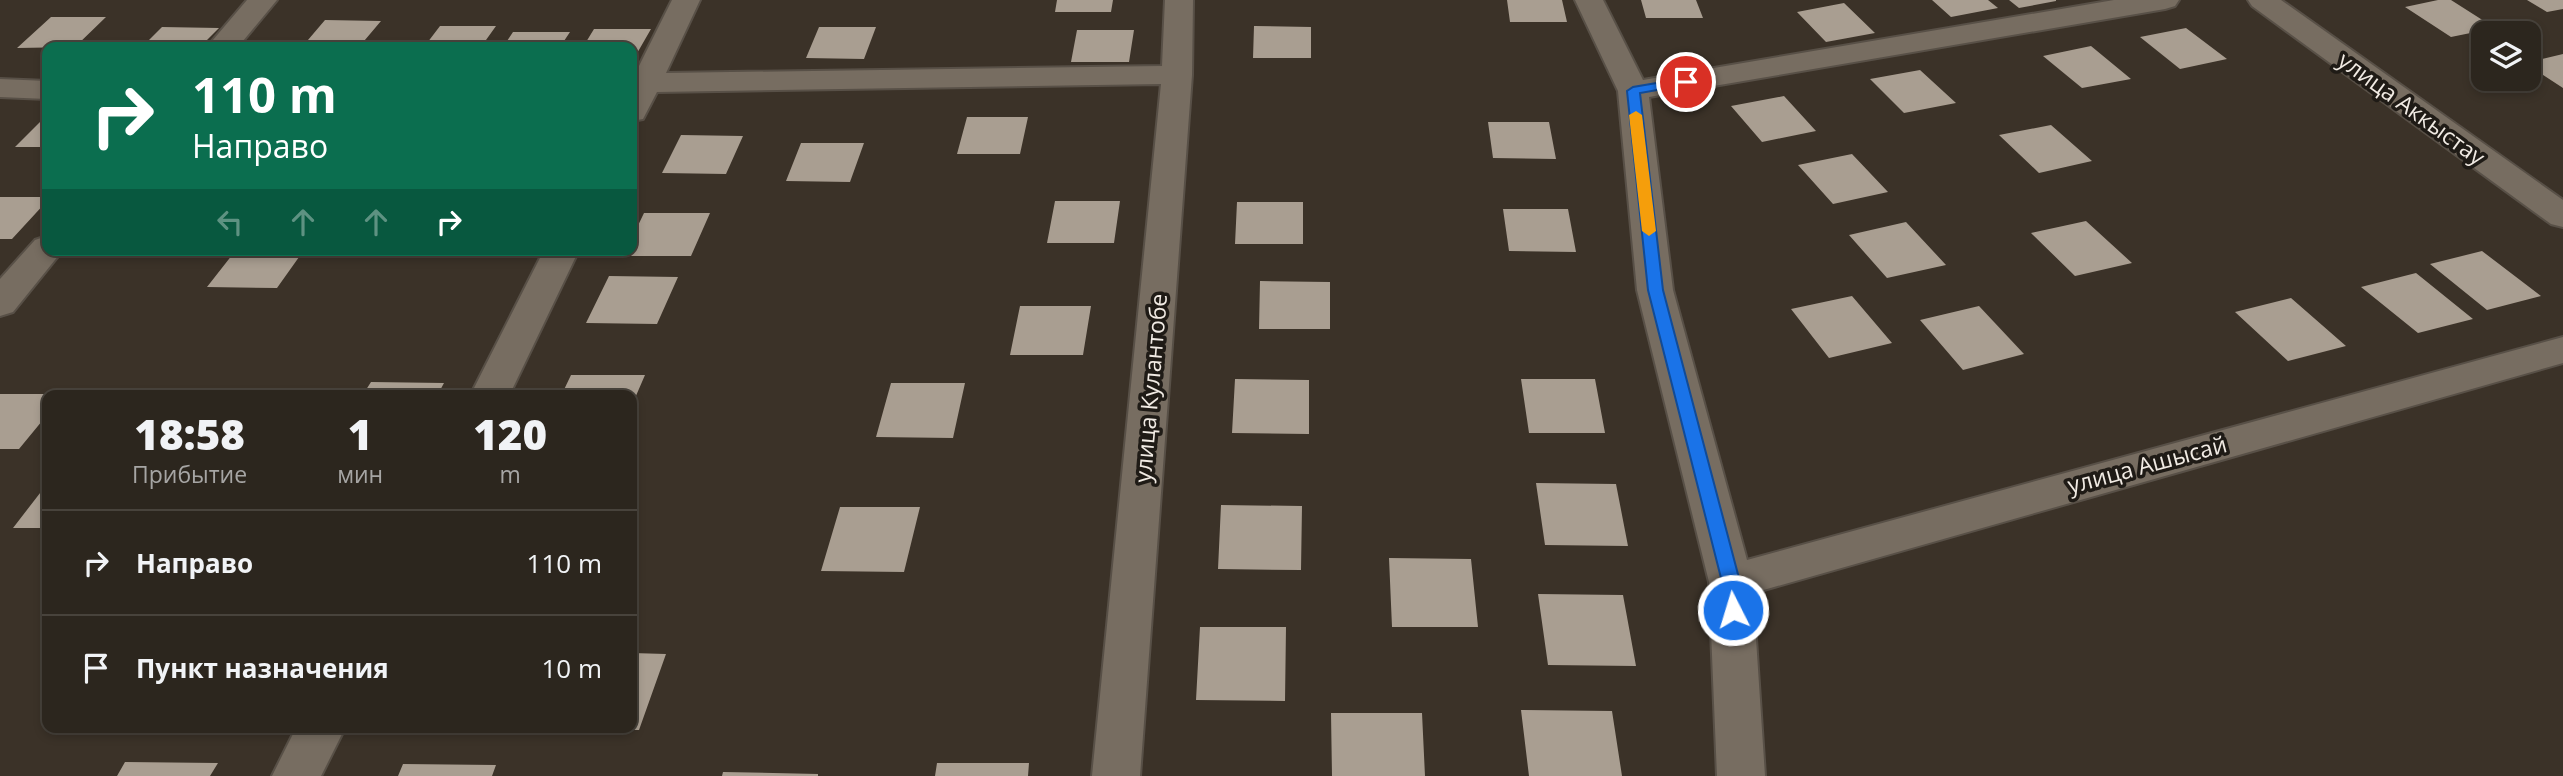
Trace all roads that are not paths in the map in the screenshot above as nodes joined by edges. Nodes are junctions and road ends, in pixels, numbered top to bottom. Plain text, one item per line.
1 (263, 0) edge
2 (686, 0) edge
3 (1179, 0) edge
4 (1589, 0) edge
5 (2165, 0) edge
6 (2262, 0) edge
7 (226, 42) edge
8 (1177, 75) junction
9 (639, 83) edge
10 (0, 89) edge
11 (42, 90) edge
12 (1633, 91) junction
13 (2563, 216) edge
14 (42, 254) edge
15 (559, 256) edge
16 (0, 303) edge
17 (2563, 350) edge
18 (492, 390) edge
19 (1731, 582) junction
20 (318, 733) edge
21 (296, 776) edge
22 (1116, 776) edge
23 (1741, 776) edge

1 - 7 street
2 - 9 street
3 - 8 street, улица Кулантобе
4 - 12 street
5 - 12 street
6 - 13 street, улица Аккыстау
8 - 9 street
8 - 22 street, улица Кулантобе
10 - 11 street
12 - 19 street
14 - 16 street
15 - 18 street
17 - 19 street, улица Ашысай
19 - 23 street
20 - 21 street

